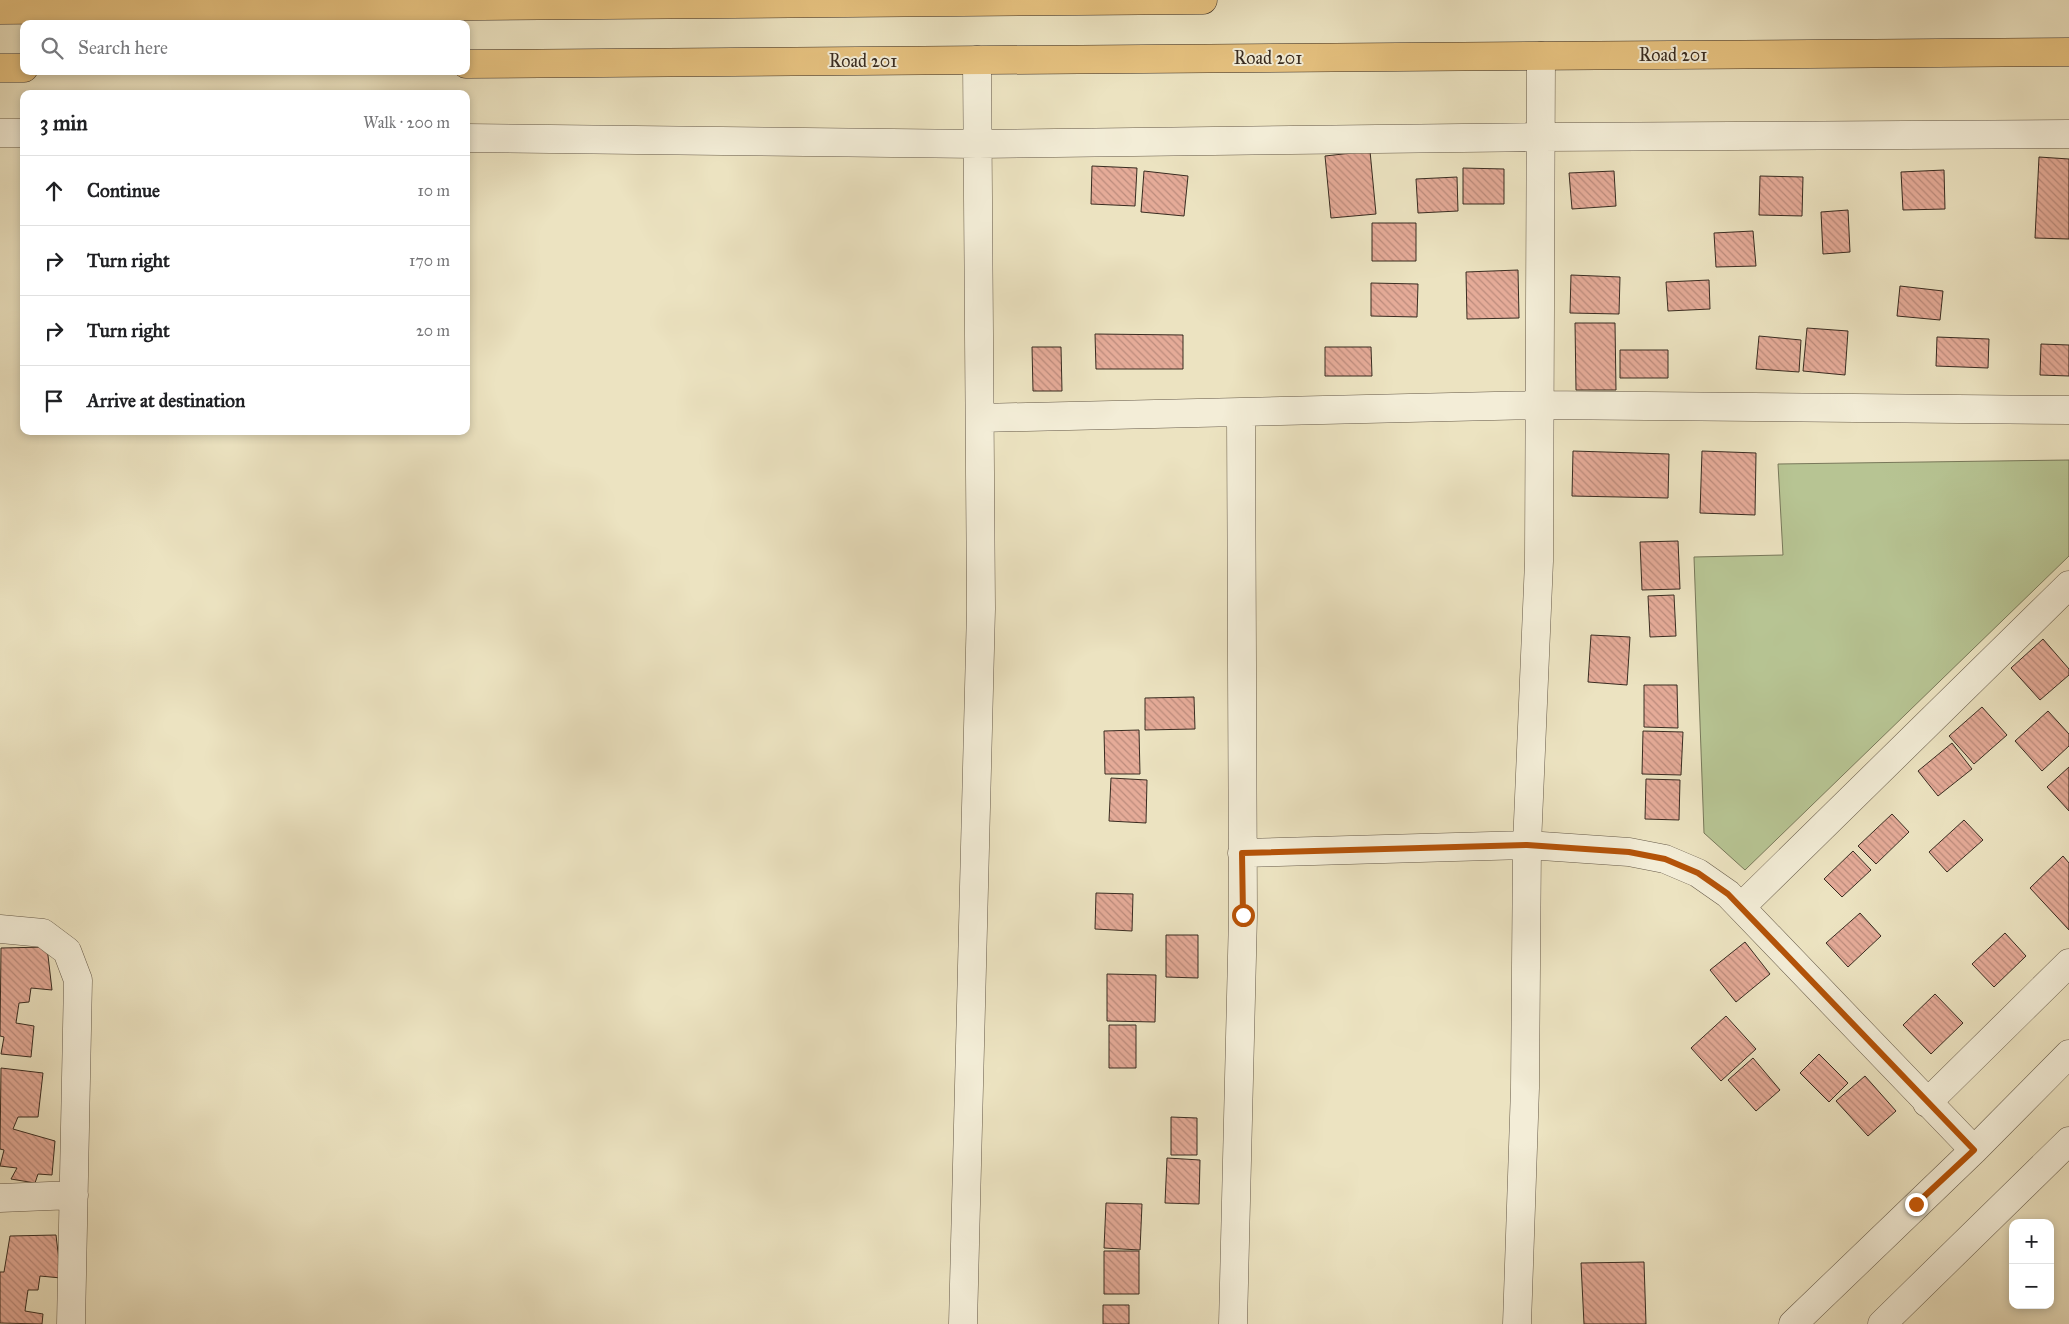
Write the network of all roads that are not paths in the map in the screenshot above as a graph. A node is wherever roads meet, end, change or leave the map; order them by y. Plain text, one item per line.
1 (1203, 0) edge
2 (828, 2) edge
3 (0, 10) edge
4 (2069, 52) edge
5 (1541, 56) junction
6 (977, 60) junction
7 (470, 64) edge
8 (0, 68) edge
9 (20, 68) edge
10 (0, 133) edge
11 (20, 133) edge
12 (2069, 134) edge
13 (1541, 137) junction
14 (470, 138) edge
15 (978, 144) junction
16 (1540, 405) junction
17 (2069, 410) edge
18 (1241, 412) junction
19 (980, 418) junction
20 (2069, 585) edge
21 (1527, 845) junction
22 (1242, 853) junction
23 (1741, 907) junction
24 (0, 929) edge
25 (2069, 963) edge
26 (2069, 1054) edge
27 (1927, 1103) junction
28 (2069, 1141) edge
29 (1974, 1150) junction
30 (74, 1196) junction
31 (0, 1198) edge
32 (71, 1324) edge
33 (963, 1324) edge
34 (1232, 1324) edge
35 (1517, 1324) edge
36 (1793, 1324) edge
37 (1882, 1324) edge

1 - 2 main road
2 - 3 main road
4 - 5 main road, Road 201
5 - 6 main road, Road 201
5 - 13 street
6 - 7 main road, Road 201
6 - 15 street
8 - 9 main road
10 - 11 street
12 - 13 street
13 - 15 street
13 - 16 street
14 - 15 street
15 - 19 street
16 - 17 street
16 - 18 street
16 - 21 street
18 - 19 street
18 - 22 street
19 - 33 street
20 - 23 street
21 - 22 street
21 - 23 street
21 - 35 street
22 - 34 street
23 - 27 street
24 - 30 street
25 - 27 street
26 - 29 street
27 - 29 street
28 - 37 street
29 - 36 street
30 - 31 street
30 - 32 street

